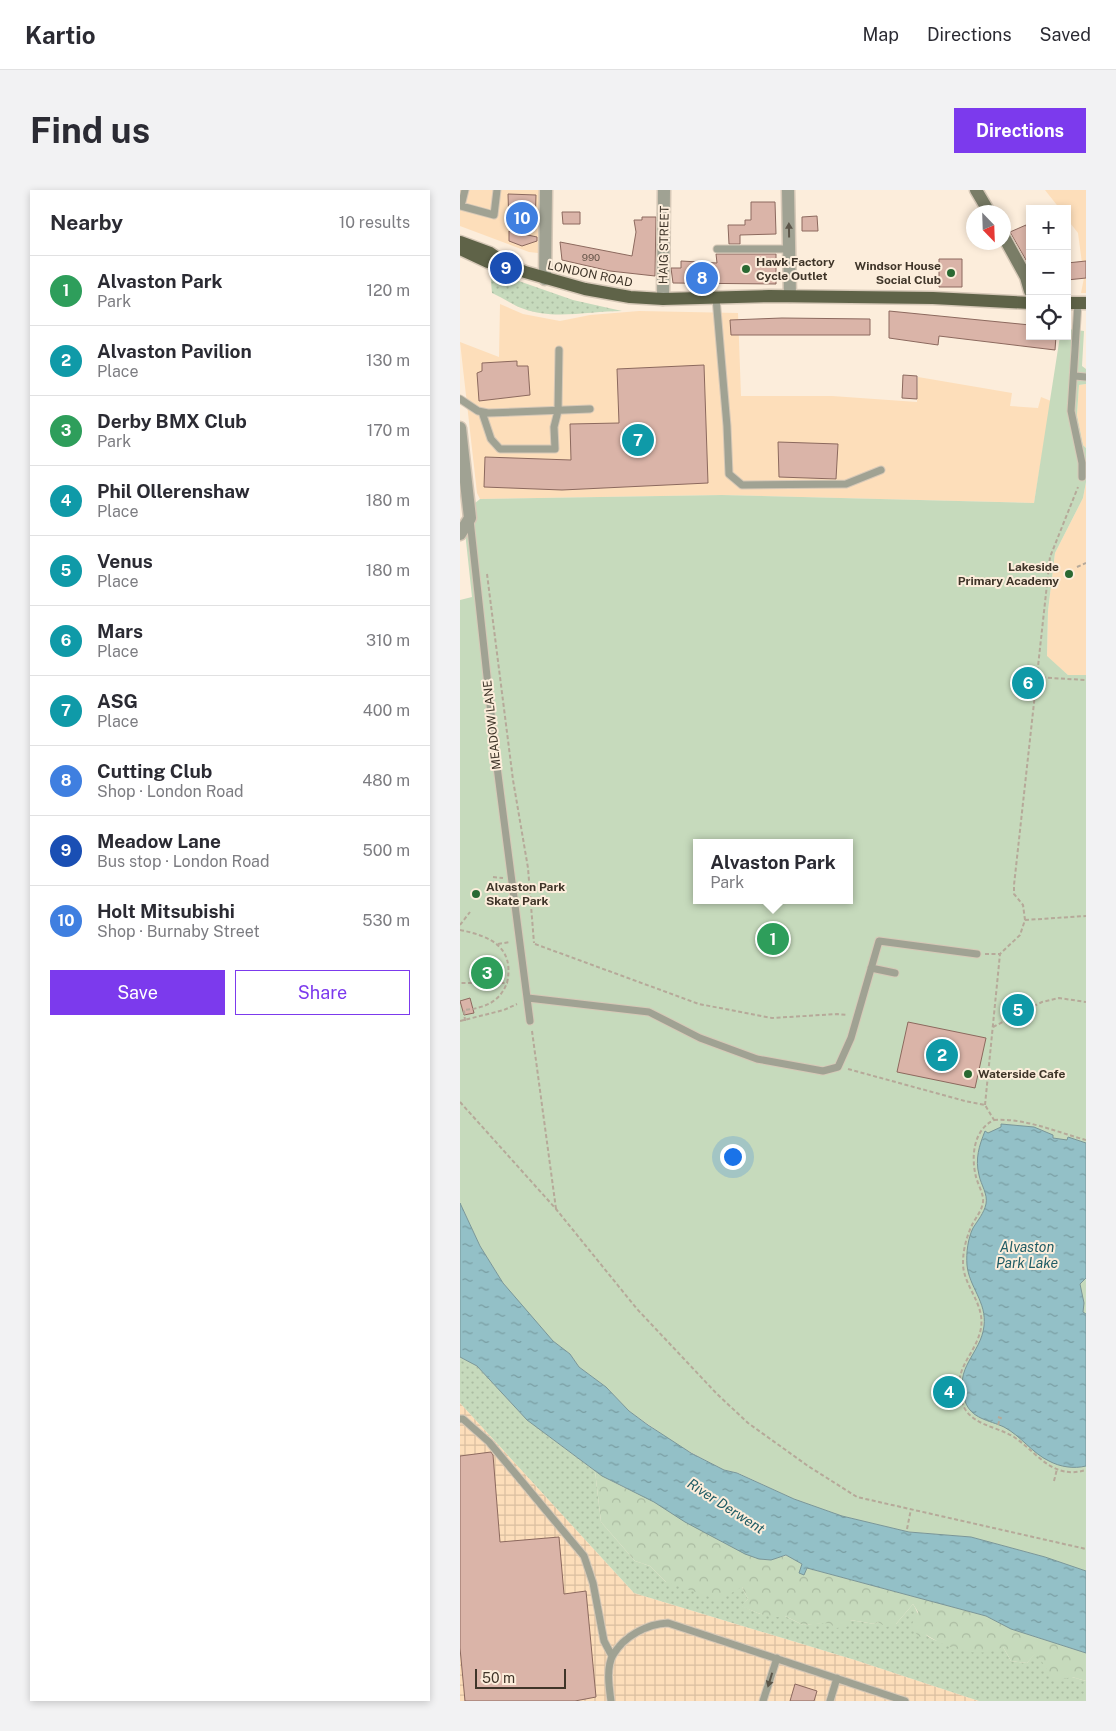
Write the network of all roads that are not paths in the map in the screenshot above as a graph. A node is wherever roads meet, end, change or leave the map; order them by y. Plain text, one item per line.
1 (465, 190) edge
2 (497, 190) edge
3 (546, 190) edge
4 (664, 190) edge
5 (788, 190) edge
6 (976, 190) edge
7 (985, 205) edge
8 (460, 242) edge
9 (460, 249) edge
10 (717, 249) dead end
11 (789, 249) junction
12 (1011, 250) edge
13 (506, 264) junction
14 (1026, 277) edge
15 (545, 279) junction
16 (790, 296) junction
17 (716, 298) junction
18 (663, 299) junction
19 (1026, 303) edge
20 (1077, 303) edge
21 (558, 350) dead end
22 (1075, 376) junction
23 (1086, 377) edge
24 (460, 399) edge
25 (590, 409) dead end
26 (558, 411) junction
27 (482, 412) junction
28 (460, 428) edge
29 (881, 470) dead end
30 (1082, 477) road end
31 (470, 518) junction
32 (460, 534) edge
33 (977, 954) road end
34 (871, 968) junction
35 (896, 973) dead end
36 (528, 998) junction
37 (530, 1021) road end
38 (460, 1419) edge
39 (612, 1656) junction
40 (777, 1658) junction
41 (837, 1678) junction
42 (611, 1701) edge
43 (763, 1701) edge
44 (830, 1701) edge
45 (905, 1701) edge

1 - 2 lane
3 - 15 street
4 - 18 street, HAIG STREET
11 -> 5 street
6 - 7 street
8 - 13 main road, LONDON ROAD
9 - 13 main road, LONDON ROAD
10 - 11 lane
11 - 16 street
12 - 14 street
13 - 15 main road, LONDON ROAD
15 - 18 main road, LONDON ROAD
16 - 17 main road, LONDON ROAD
16 - 19 main road, LONDON ROAD
17 - 18 main road, LONDON ROAD
17 - 29 lane
20 - 22 lane
21 - 26 lane
22 - 23 lane
22 - 30 lane
24 - 27 lane
25 - 26 lane
26 - 27 lane
26 - 27 lane
28 - 31 street, MEADOW LANE
31 - 32 street
31 - 36 lane, MEADOW LANE
33 - 34 lane
34 - 35 lane
34 - 36 lane
36 - 37 lane, MEADOW LANE
38 - 39 lane
39 - 40 lane
39 - 42 lane
40 - 41 lane
40 -> 43 lane
41 - 44 lane
41 - 45 lane

